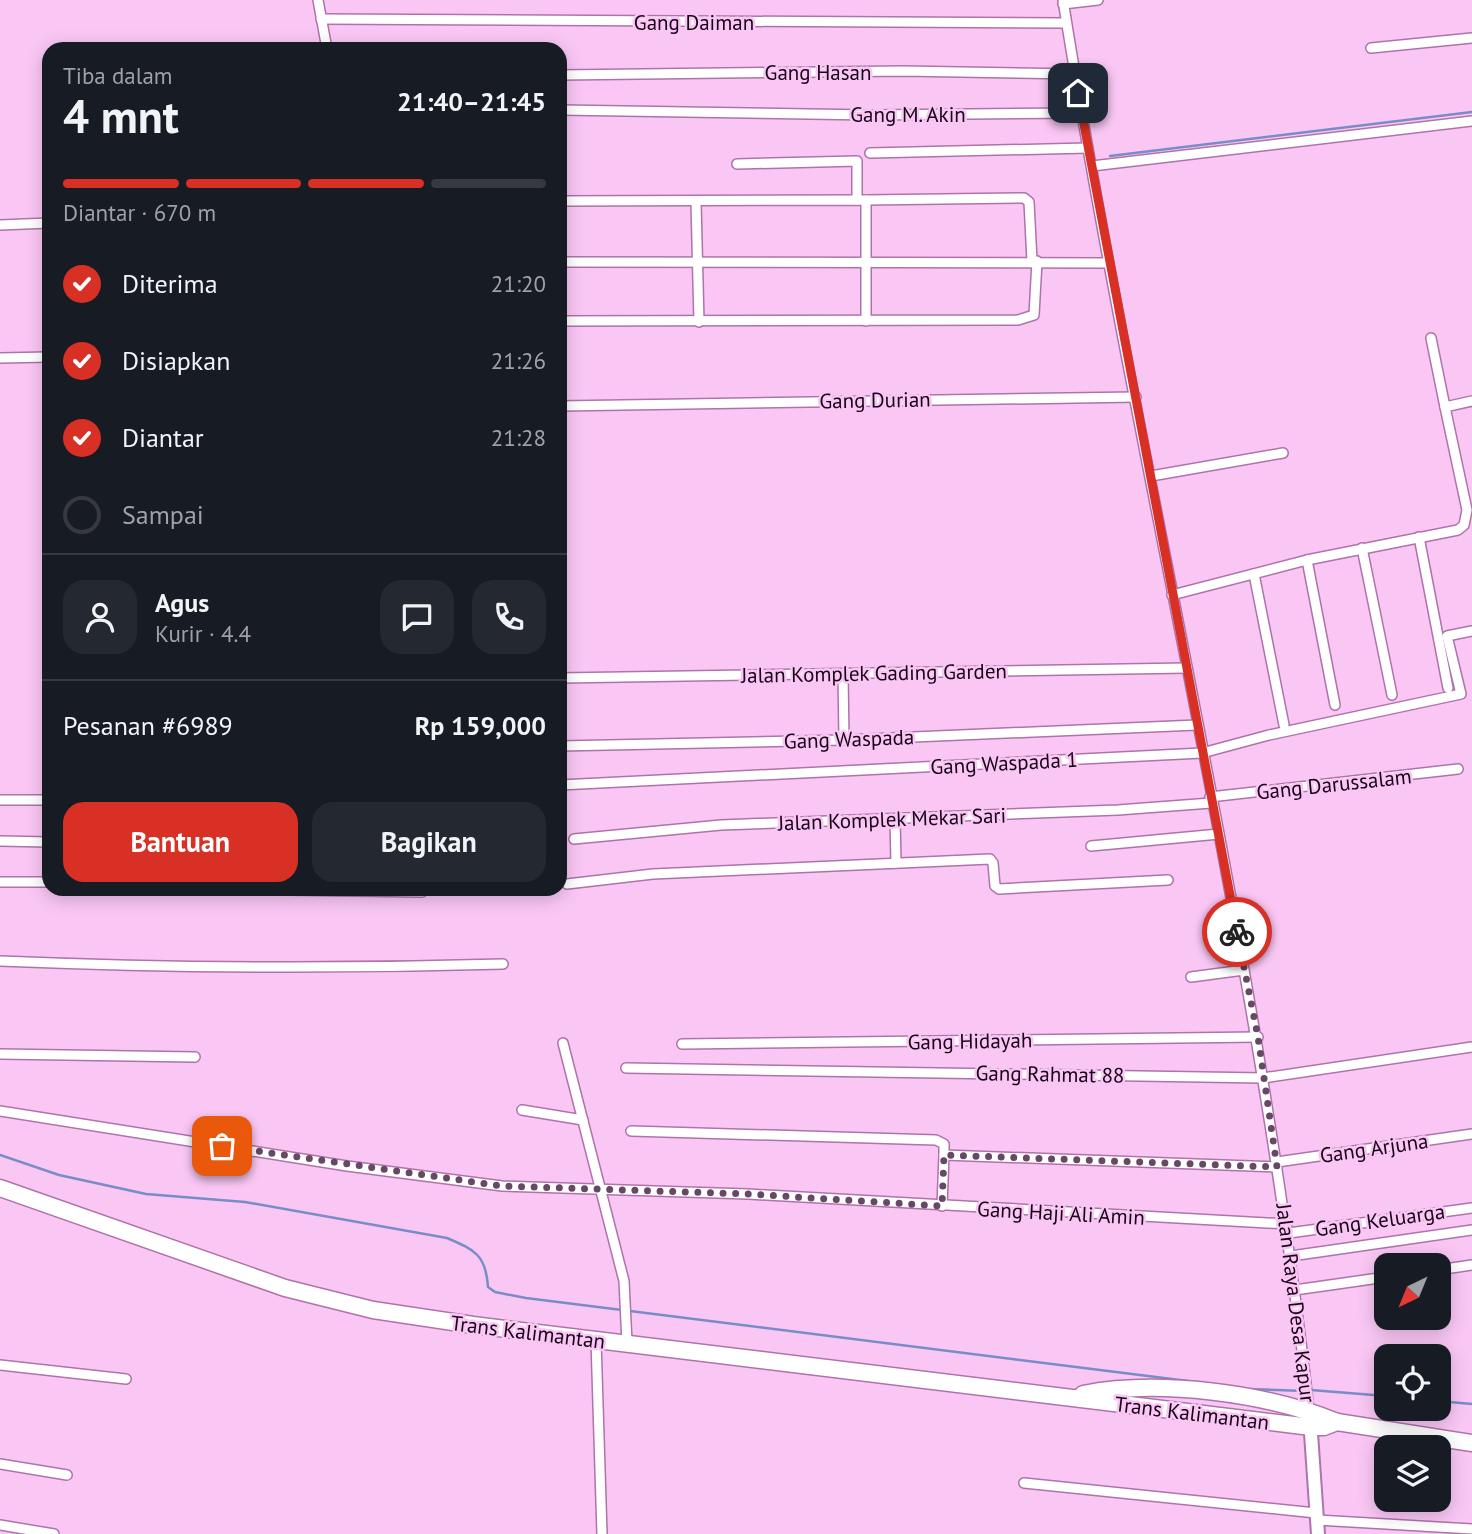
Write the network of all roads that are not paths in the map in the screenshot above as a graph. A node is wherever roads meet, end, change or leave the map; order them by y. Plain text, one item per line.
1 (318, 0) edge
2 (1098, 0) edge
3 (1063, 2) edge
4 (321, 19) junction
5 (1066, 23) junction
6 (1472, 38) edge
7 (326, 42) edge
8 (1371, 48) dead end
9 (1075, 74) junction
10 (567, 75) edge
11 (567, 110) edge
12 (1080, 113) junction
13 (1472, 121) edge
14 (1088, 148) junction
15 (870, 153) dead end
16 (737, 164) dead end
17 (1092, 166) junction
18 (861, 200) junction
19 (567, 201) edge
20 (696, 202) junction
21 (42, 223) edge
22 (0, 225) edge
23 (567, 261) edge
24 (697, 261) junction
25 (1034, 261) junction
26 (867, 262) junction
27 (1108, 263) junction
28 (567, 321) edge
29 (866, 321) junction
30 (699, 322) junction
31 (1431, 338) dead end
32 (42, 357) edge
33 (0, 358) edge
34 (1136, 397) junction
35 (1472, 401) edge
36 (567, 406) edge
37 (1445, 407) junction
38 (1283, 453) dead end
39 (1151, 476) junction
40 (1419, 537) junction
41 (1362, 548) junction
42 (1307, 561) junction
43 (1254, 574) junction
44 (1172, 595) junction
45 (1472, 631) edge
46 (1188, 668) junction
47 (844, 674) junction
48 (567, 678) edge
49 (1448, 688) dead end
50 (1392, 695) dead end
51 (1335, 705) dead end
52 (1197, 724) junction
53 (1284, 725) dead end
54 (844, 740) junction
55 (567, 746) edge
56 (1202, 752) junction
57 (1458, 769) dead end
58 (567, 785) edge
59 (0, 800) edge
60 (42, 800) edge
61 (1211, 800) junction
62 (895, 819) junction
63 (1219, 834) junction
64 (574, 839) dead end
65 (0, 841) edge
66 (42, 842) edge
67 (1091, 846) dead end
68 (896, 863) junction
69 (1168, 880) dead end
70 (0, 882) edge
71 (42, 882) edge
72 (567, 884) dead end
73 (0, 961) edge
74 (503, 964) dead end
75 (1244, 970) junction
76 (1191, 977) dead end
77 (1258, 1037) junction
78 (563, 1043) dead end
79 (682, 1044) dead end
80 (1472, 1047) edge
81 (0, 1054) edge
82 (195, 1057) dead end
83 (626, 1068) dead end
84 (1263, 1078) junction
85 (522, 1110) dead end
86 (0, 1111) edge
87 (583, 1120) junction
88 (631, 1131) dead end
89 (1472, 1134) edge
90 (944, 1155) junction
91 (1277, 1165) junction
92 (0, 1188) edge
93 (601, 1191) junction
94 (942, 1206) junction
95 (1472, 1208) edge
96 (1288, 1228) junction
97 (1472, 1230) edge
98 (1292, 1256) junction
99 (1472, 1265) edge
100 (1451, 1268) edge
101 (1374, 1279) edge
102 (1295, 1290) junction
103 (596, 1340) junction
104 (627, 1343) junction
105 (0, 1364) edge
106 (126, 1379) dead end
107 (1074, 1396) junction
108 (1310, 1426) junction
109 (1472, 1443) edge
110 (0, 1464) edge
111 (67, 1475) dead end
112 (1024, 1483) dead end
113 (1316, 1517) junction
114 (0, 1525) edge
115 (1472, 1529) edge
116 (54, 1534) edge
117 (602, 1534) edge
118 (1318, 1534) edge

1 - 4 street
2 - 3 street
3 - 5 street, Jalan Raya Desa Kapur
4 - 5 street, Gang Daiman
4 - 7 street
5 - 9 street, Jalan Raya Desa Kapur
6 - 8 street
9 - 10 street, Gang Hasan
9 - 12 street, Jalan Raya Desa Kapur
11 - 12 street, Gang M. Akin
12 - 14 street, Jalan Raya Desa Kapur
13 - 17 street
14 - 15 street
14 - 17 street, Jalan Raya Desa Kapur
16 - 18 street
17 - 27 street, Jalan Raya Desa Kapur
18 - 20 street
18 - 25 street
18 - 26 street
19 - 20 street
20 - 24 street
21 - 22 street
23 - 24 street
24 - 26 street
24 - 30 street
25 - 26 street
25 - 27 street
25 - 29 street
26 - 29 street
27 - 34 street, Jalan Raya Desa Kapur
28 - 30 street
29 - 30 street
31 - 37 street
32 - 33 street
34 - 36 street, Gang Durian
34 - 39 street, Jalan Raya Desa Kapur
35 - 37 street
37 - 40 street
38 - 39 street
39 - 44 street, Jalan Raya Desa Kapur
40 - 41 street
40 - 49 street
41 - 42 street
41 - 50 street
42 - 43 street
42 - 51 street
43 - 44 street
43 - 53 street
44 - 46 street, Jalan Raya Desa Kapur
45 - 56 street, Gang Waspada 1
46 - 47 street, Jalan Komplek Gading Garden
46 - 52 street, Jalan Raya Desa Kapur
47 - 48 street, Jalan Komplek Gading Garden
47 - 54 street
52 - 54 street, Gang Waspada
52 - 56 street, Jalan Raya Desa Kapur
54 - 55 street, Gang Waspada
56 - 58 street, Gang Waspada 1
56 - 61 street, Jalan Raya Desa Kapur
57 - 61 street, Gang Darussalam
59 - 60 street
61 - 62 street, Jalan Komplek Mekar Sari
61 - 63 street, Jalan Raya Desa Kapur
62 - 64 street, Jalan Komplek Mekar Sari
62 - 68 street
63 - 67 street
63 - 75 street, Jalan Raya Desa Kapur
65 - 66 street
68 - 69 street
68 - 72 street
70 - 71 street
73 - 74 street
75 - 76 street
75 - 77 street, Jalan Raya Desa Kapur
77 - 79 street, Gang Hidayah
77 - 84 street, Jalan Raya Desa Kapur
78 - 87 street
80 - 84 street, Gang Rahmat 88
81 - 82 street
83 - 84 street, Gang Rahmat 88
84 - 91 street, Jalan Raya Desa Kapur
85 - 87 street
86 - 93 street, Gang Haji Ali Amin
87 - 93 street
88 - 90 street
89 - 91 street, Gang Arjuna
90 - 91 street, Gang Arjuna
90 - 94 street
91 - 96 street, Jalan Raya Desa Kapur
92 - 103 highway, Trans Kalimantan
93 - 94 street, Gang Haji Ali Amin
93 - 104 street
94 - 96 street, Gang Haji Ali Amin
95 - 96 street, Gang Keluarga
96 - 98 street, Jalan Raya Desa Kapur
97 - 98 street
98 - 102 street, Jalan Raya Desa Kapur
99 - 100 street
101 - 102 street
102 - 108 street, Jalan Raya Desa Kapur
103 - 104 highway, Trans Kalimantan
103 - 117 street
104 - 107 highway, Trans Kalimantan
105 - 106 street
107 - 108 highway, Trans Kalimantan
107 - 108 highway, Trans Kalimantan
108 - 109 highway, Trans Kalimantan
108 - 113 street, Jalan Raya Desa Kapur
110 - 111 street
112 - 113 street
113 - 115 street
113 - 118 street, Jalan Raya Desa Kapur
114 - 116 street

